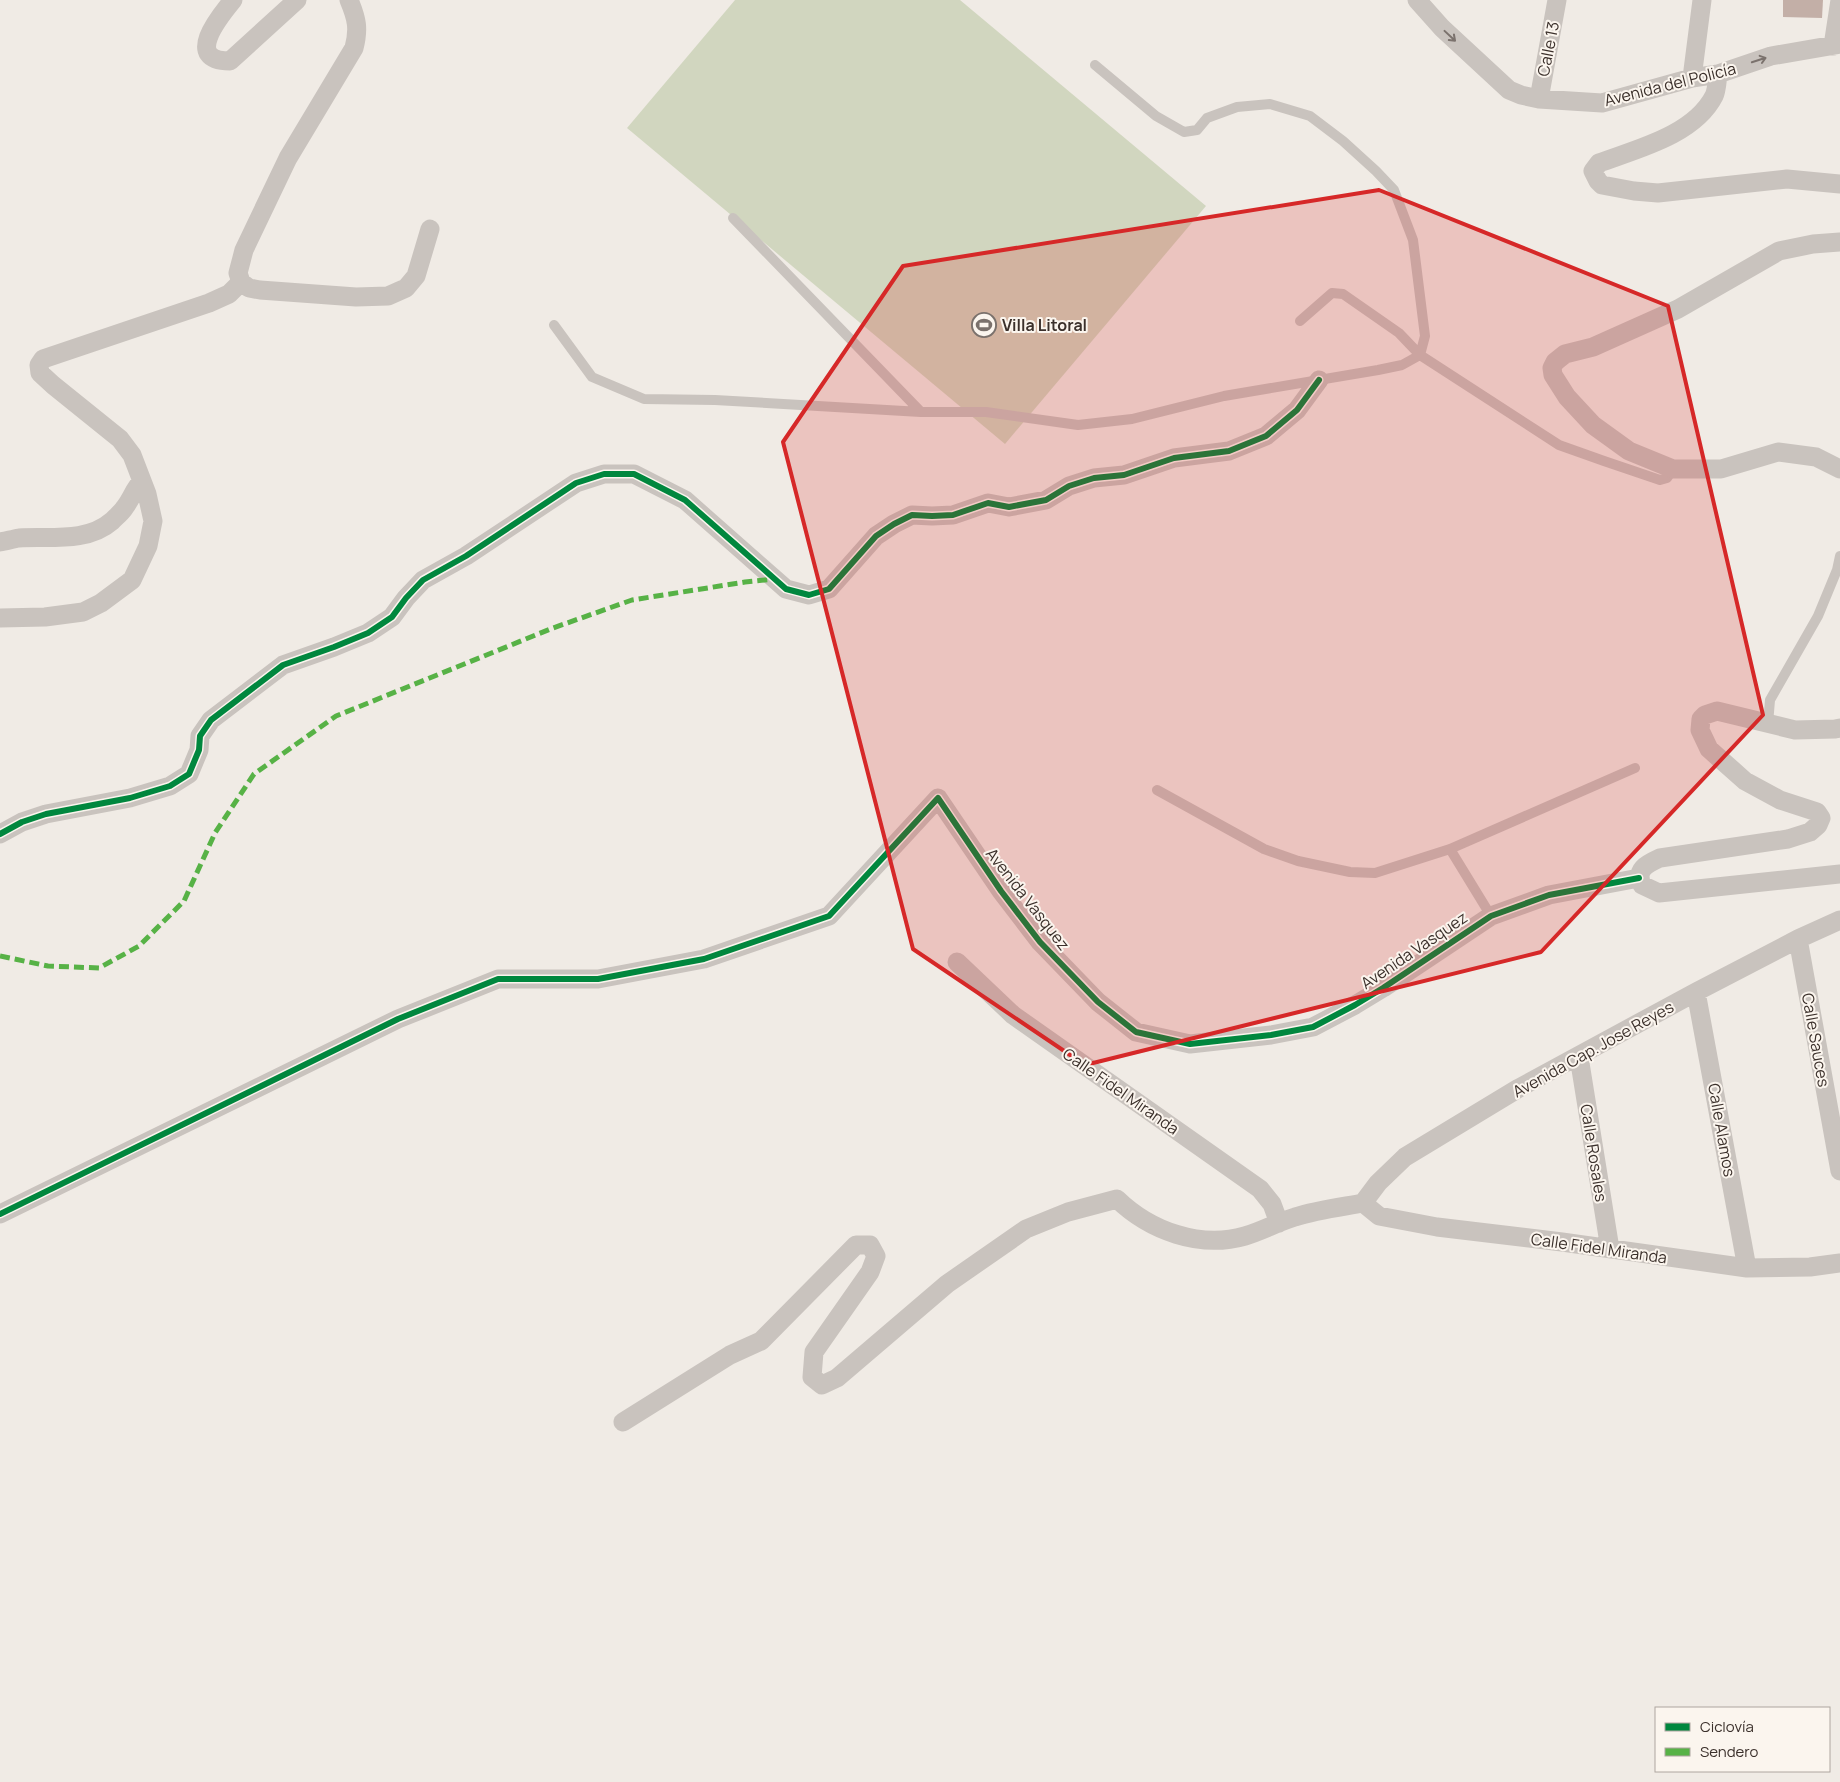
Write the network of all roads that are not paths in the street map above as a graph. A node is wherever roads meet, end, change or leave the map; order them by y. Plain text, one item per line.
1 (233, 0) edge
2 (297, 0) edge
3 (349, 0) edge
4 (1417, 0) edge
5 (1557, 0) edge
6 (1702, 0) edge
7 (1840, 0) edge
8 (1837, 45) edge
9 (1095, 64) dead end
10 (1718, 74) junction
11 (1692, 78) junction
12 (1539, 99) junction
13 (1840, 184) edge
14 (733, 218) dead end
15 (430, 229) dead end
16 (1840, 242) edge
17 (241, 282) junction
18 (1300, 321) dead end
19 (554, 325) dead end
20 (1420, 355) junction
21 (1319, 380) junction
22 (921, 412) junction
23 (1840, 468) edge
24 (1673, 469) junction
25 (142, 482) junction
26 (0, 542) edge
27 (1840, 556) edge
28 (0, 618) edge
29 (1768, 724) junction
30 (1838, 729) edge
31 (1635, 768) dead end
32 (1157, 790) dead end
33 (0, 834) edge
34 (1450, 848) junction
35 (1840, 874) edge
36 (1639, 878) junction
37 (1491, 916) junction
38 (1840, 920) edge
39 (1798, 939) junction
40 (957, 962) dead end
41 (1696, 992) junction
42 (1579, 1057) junction
43 (1840, 1171) edge
44 (1363, 1203) junction
45 (0, 1214) edge
46 (1279, 1224) junction
47 (1610, 1249) junction
48 (1840, 1263) edge
49 (1747, 1268) junction
50 (623, 1422) dead end

1 - 2 street
3 - 17 street
4 -> 12 street, Avenida del Policía
5 - 12 street, Calle 13
6 - 11 street
7 - 8 street
10 -> 8 street, Avenida del Policía
9 - 20 lane
10 - 11 street, Avenida del Policía
10 - 13 street
11 - 12 street, Avenida del Policía
14 - 22 lane
15 - 17 street
16 - 24 street
17 - 25 street
18 - 20 lane
19 - 22 lane
20 - 21 lane
20 - 24 lane
21 - 22 lane
21 - 33 street
23 - 24 street
25 - 26 street
25 - 28 street
27 - 29 lane
29 - 30 street
29 - 36 street
31 - 34 lane
32 - 34 lane
34 - 37 lane
35 - 36 street
36 - 37 street, Avenida Vasquez
37 - 45 street, Avenida Vasquez
38 - 39 street, Avenida Cap. Jose Reyes
39 - 41 street, Avenida Cap. Jose Reyes
39 - 43 street, Calle Sauces
40 - 46 street, Calle Fidel Miranda
41 - 42 street, Avenida Cap. Jose Reyes
41 - 49 street, Calle Alamos
42 - 44 street, Avenida Cap. Jose Reyes
42 - 47 street, Calle Rosales
44 - 46 street
44 - 47 street, Calle Fidel Miranda
46 - 50 street
47 - 49 street, Calle Fidel Miranda
48 - 49 street, Calle Fidel Miranda

